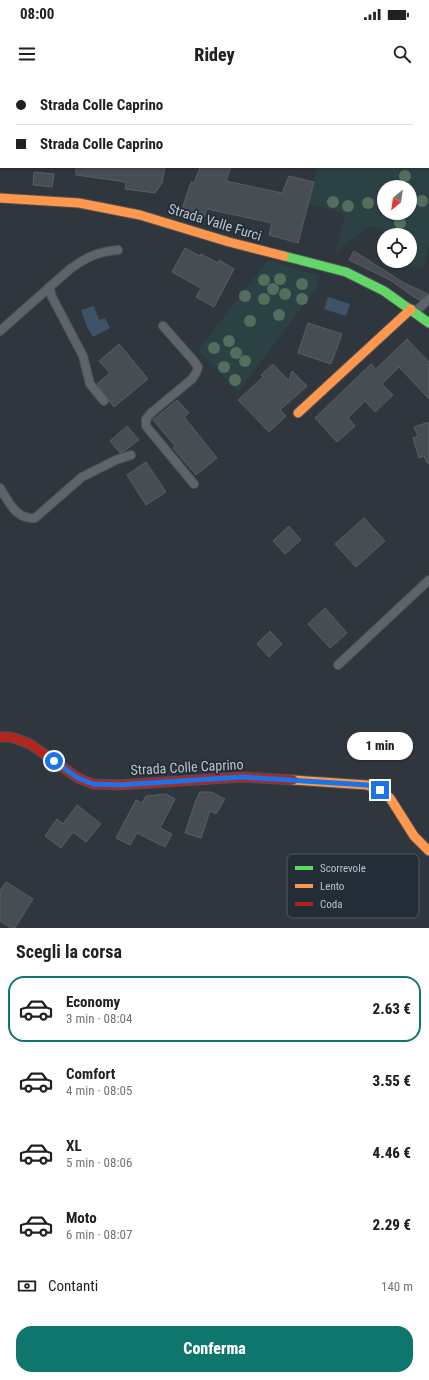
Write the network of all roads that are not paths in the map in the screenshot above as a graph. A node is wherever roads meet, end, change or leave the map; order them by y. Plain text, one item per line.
1 (0, 198) edge
2 (118, 250) dead end
3 (49, 287) junction
4 (429, 299) edge
5 (413, 311) junction
6 (429, 323) edge
7 (163, 326) dead end
8 (0, 331) edge
9 (104, 401) dead end
10 (298, 413) dead end
11 (131, 456) dead end
12 (194, 484) dead end
13 (0, 488) edge
14 (429, 580) edge
15 (338, 665) dead end
16 (0, 737) edge
17 (429, 851) edge

1 - 5 street, Strada Valle Furci
2 - 3 lane
3 - 8 lane
3 - 9 lane
4 - 5 lane
5 - 6 street, Strada Valle Furci
5 - 10 street
7 - 12 lane
11 - 13 lane
14 - 15 lane
16 - 17 street, Strada Colle Caprino

